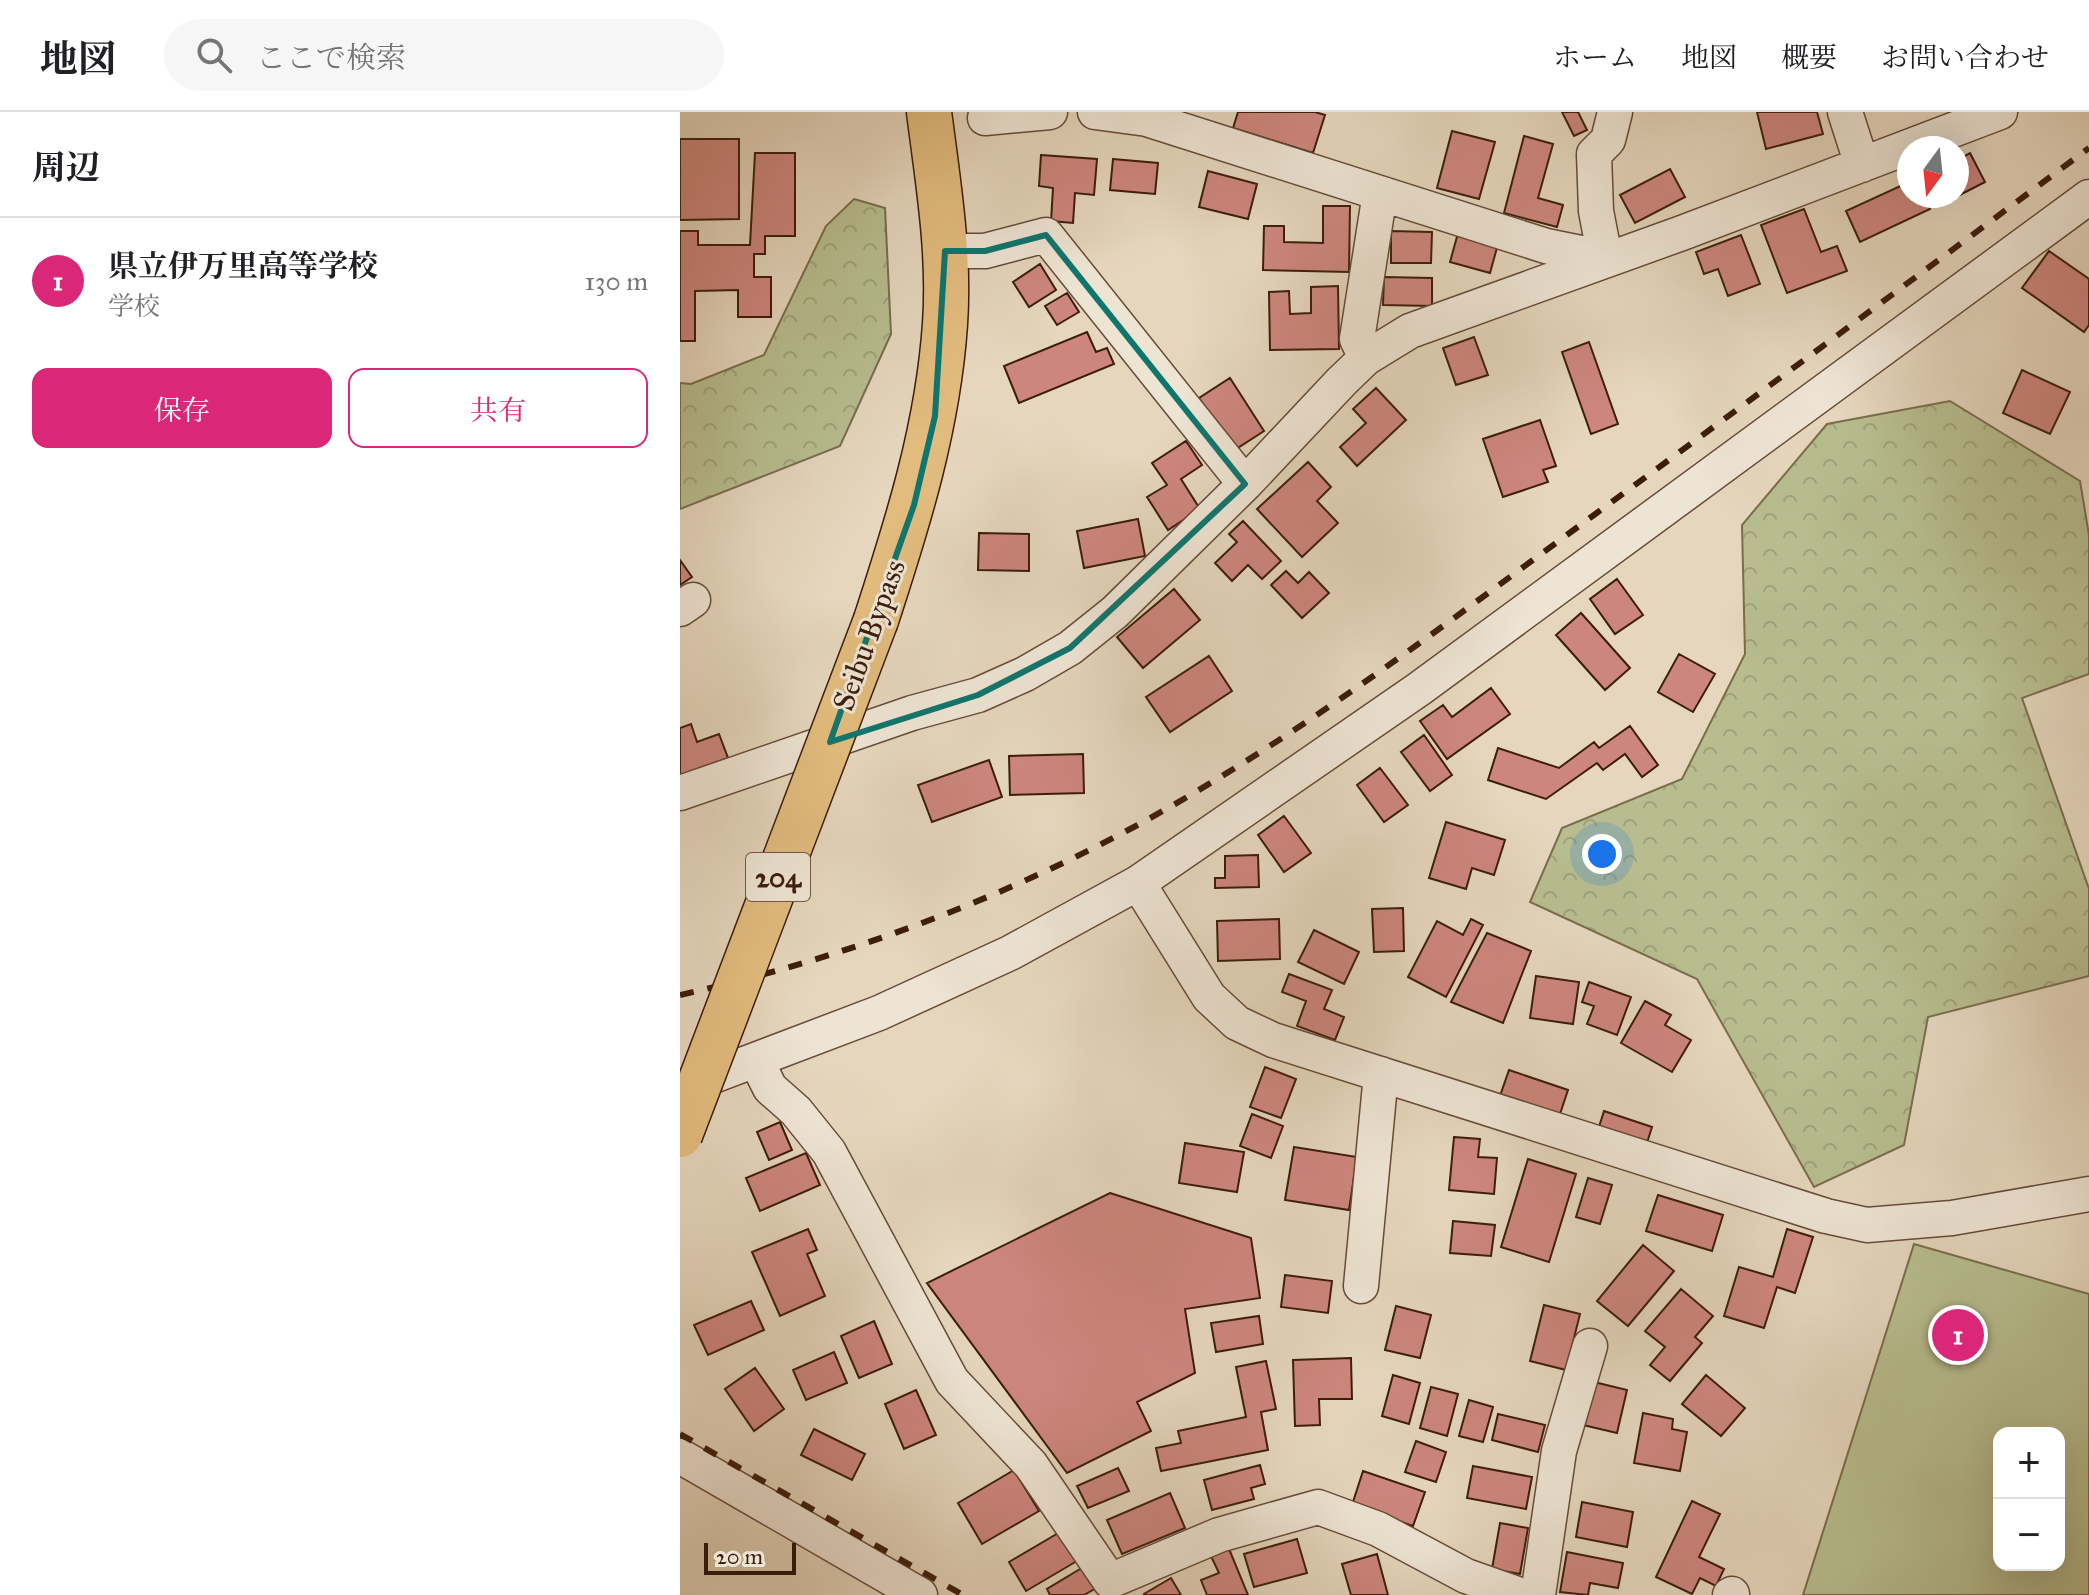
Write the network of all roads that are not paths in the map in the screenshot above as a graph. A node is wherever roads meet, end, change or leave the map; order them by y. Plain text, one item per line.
1 (929, 112) edge
2 (1050, 112) edge
3 (1095, 112) edge
4 (1615, 112) edge
5 (1845, 112) edge
6 (2000, 112) edge
7 (985, 118) dead end
8 (1862, 165) junction
9 (1380, 193) junction
10 (2089, 197) edge
11 (945, 251) junction
12 (1605, 258) junction
13 (1366, 358) junction
14 (1245, 484) junction
15 (680, 793) edge
16 (1138, 883) junction
17 (757, 1062) junction
18 (1381, 1074) junction
19 (680, 1089) edge
20 (680, 1135) edge
21 (2089, 1194) edge
22 (1361, 1286) dead end
23 (1590, 1346) dead end
24 (680, 1456) edge
25 (919, 1595) edge
26 (1520, 1595) edge
27 (1538, 1595) edge

1 - 11 highway, Seibu Bypass / 204
2 - 7 street
3 - 9 street
4 - 12 street
5 - 8 street
6 - 8 street
8 - 12 street
9 - 12 street
9 - 13 street
10 - 16 street
11 - 14 street
11 - 20 highway, Seibu Bypass / 204, bridge
12 - 13 street
13 - 14 street
14 - 15 street
16 - 17 street
16 - 18 street
17 - 19 street
17 - 26 street
18 - 21 street
18 - 22 street
23 - 27 street
24 - 25 street

